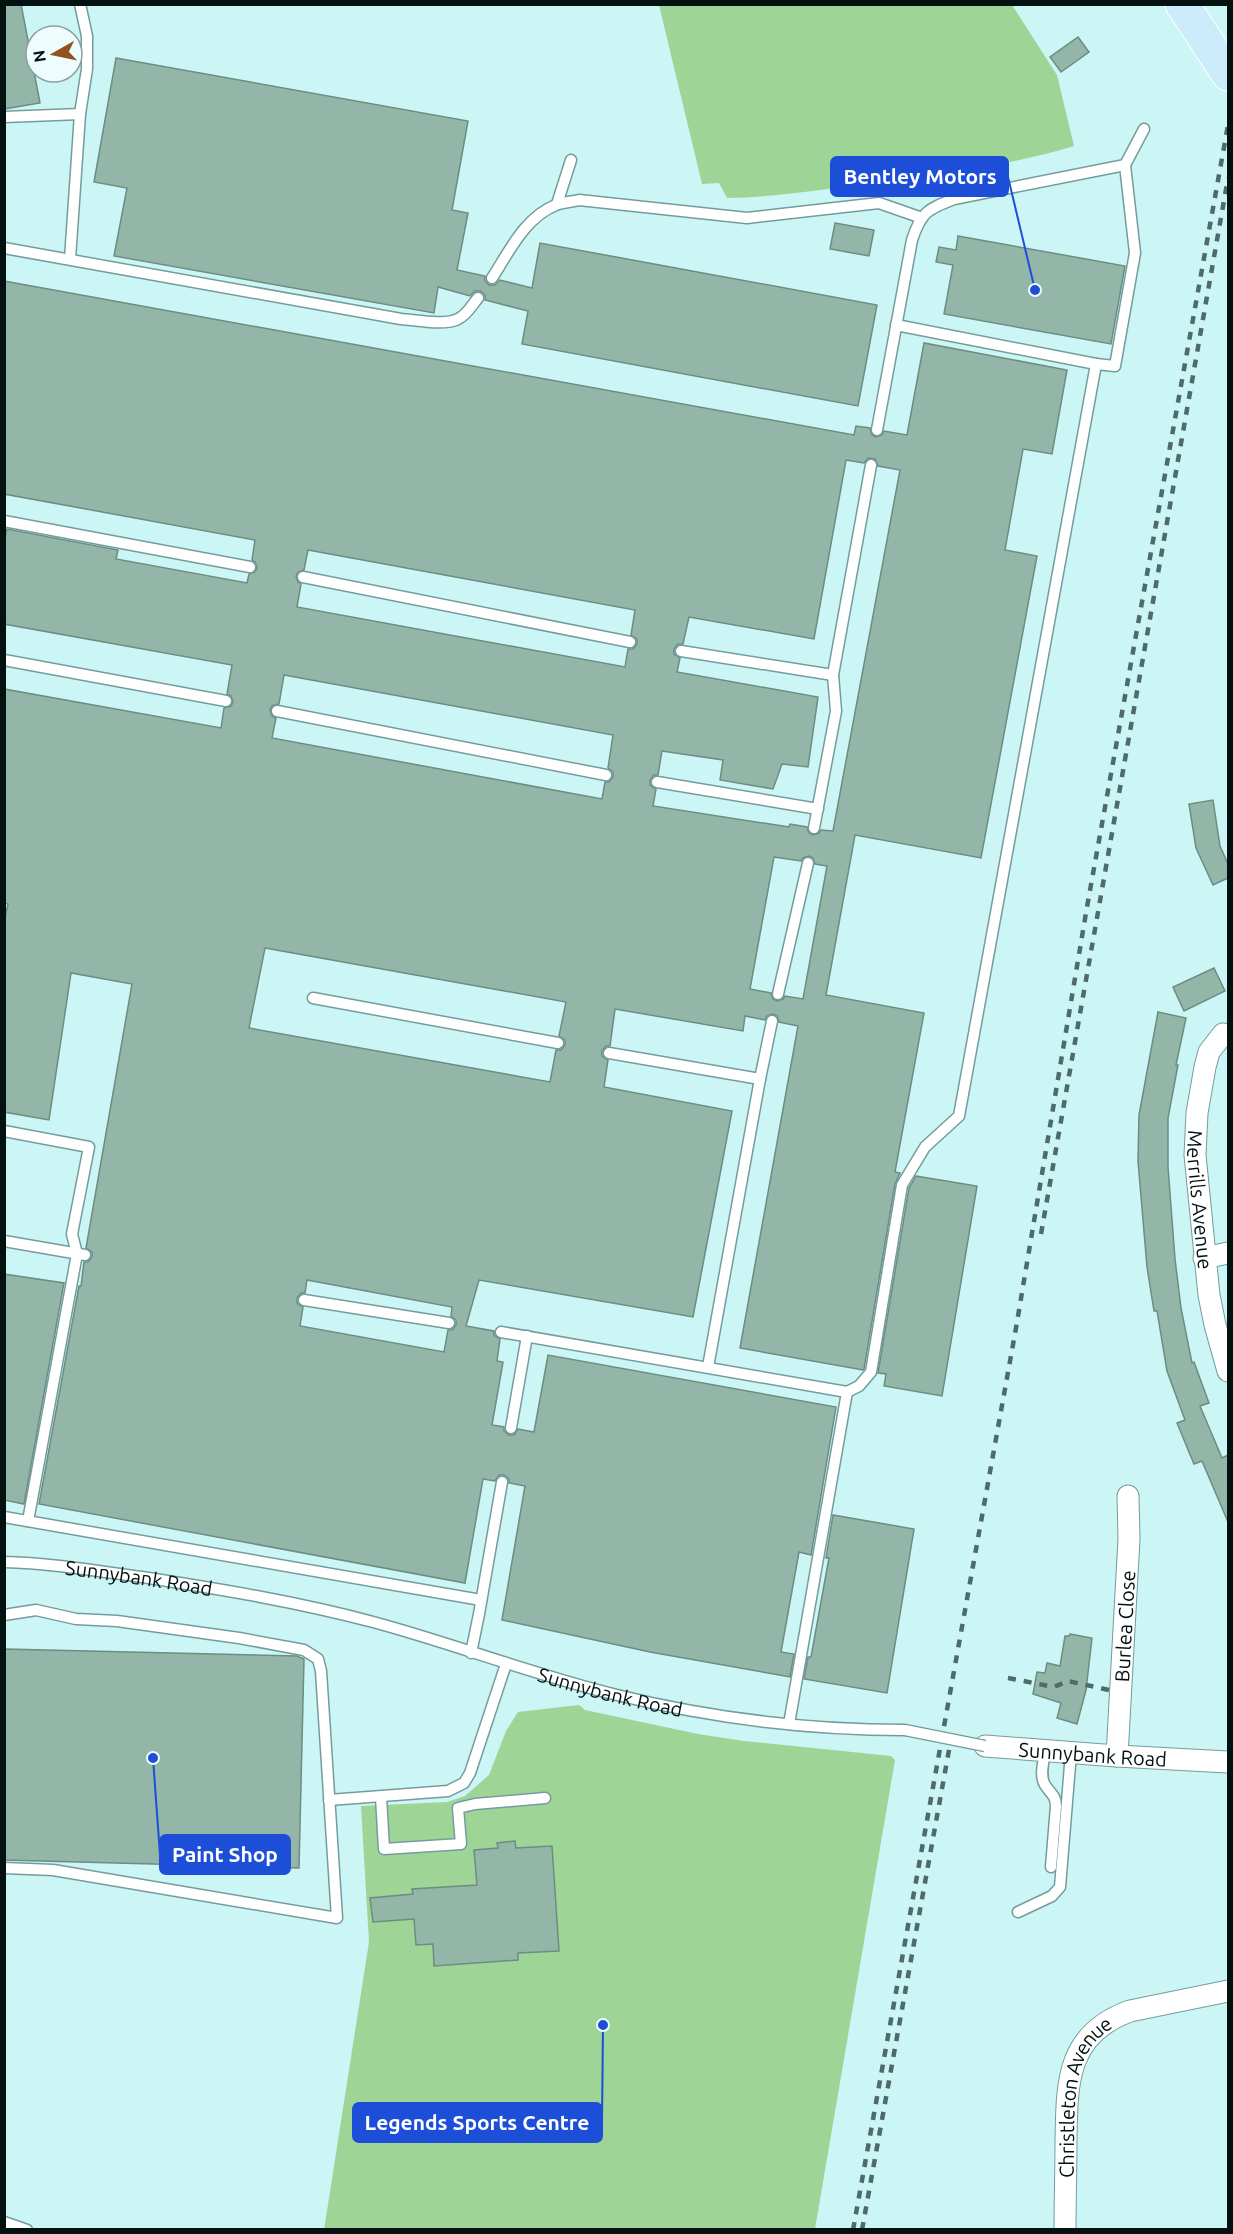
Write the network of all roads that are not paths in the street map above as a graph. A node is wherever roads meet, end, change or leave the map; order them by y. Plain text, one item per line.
1 (80, 4) edge
2 (1182, 4) edge
3 (1228, 74) edge
4 (80, 114) junction
5 (4, 117) edge
6 (1144, 129) dead end
7 (571, 160) dead end
8 (1125, 165) junction
9 (557, 204) junction
10 (922, 218) junction
11 (4, 248) edge
12 (70, 259) junction
13 (492, 278) dead end
14 (478, 298) dead end
15 (896, 325) junction
16 (1096, 364) junction
17 (877, 429) dead end
18 (871, 465) dead end
19 (4, 521) edge
20 (250, 567) dead end
21 (303, 578) dead end
22 (630, 642) dead end
23 (681, 651) dead end
24 (4, 660) edge
25 (833, 675) junction
26 (226, 701) dead end
27 (277, 711) dead end
28 (606, 775) dead end
29 (657, 782) dead end
30 (818, 809) junction
31 (814, 828) dead end
32 (808, 862) dead end
33 (778, 994) dead end
34 (313, 998) dead end
35 (772, 1021) dead end
36 (1223, 1034) dead end
37 (558, 1043) dead end
38 (609, 1053) dead end
39 (760, 1079) junction
40 (4, 1131) edge
41 (4, 1241) edge
42 (1228, 1253) edge
43 (81, 1254) junction
44 (1204, 1258) junction
45 (304, 1300) dead end
46 (449, 1323) dead end
47 (501, 1332) dead end
48 (527, 1336) junction
49 (708, 1367) junction
50 (1228, 1371) edge
51 (847, 1392) junction
52 (511, 1428) dead end
53 (502, 1482) dead end
54 (1128, 1496) dead end
55 (4, 1517) edge
56 (28, 1521) junction
57 (4, 1563) edge
58 (481, 1600) junction
59 (4, 1615) edge
60 (471, 1653) junction
61 (506, 1664) junction
62 (789, 1724) junction
63 (985, 1746) joint
64 (1045, 1751) junction
65 (1071, 1753) junction
66 (1117, 1756) junction
67 (1228, 1762) edge
68 (381, 1797) junction
69 (545, 1798) dead end
70 (329, 1800) junction
71 (1051, 1867) dead end
72 (4, 1868) edge
73 (1018, 1912) dead end
74 (1228, 1991) edge
75 (4, 2222) edge
76 (27, 2229) edge
77 (1065, 2229) edge

1 - 4 lane
2 - 3 main road
4 - 5 lane
4 - 12 lane
6 - 8 lane
7 - 9 lane
8 - 10 lane
8 - 16 lane
9 - 10 lane
9 - 13 lane
10 - 15 lane
11 - 12 lane
12 - 14 lane
15 - 16 lane
15 - 17 lane
16 - 51 lane
18 - 25 lane
19 - 20 lane
21 - 22 lane
23 - 25 lane
24 - 26 lane
25 - 30 lane
27 - 28 lane
29 - 30 lane
30 - 31 lane
32 - 33 lane
34 - 37 lane
35 - 39 lane
36 - 44 street, Merrills Avenue
38 - 39 lane
39 - 49 lane
40 - 43 lane
41 - 43 lane
42 - 44 street
43 - 56 lane
44 - 50 street, Merrills Avenue
45 - 46 lane
47 - 48 lane
48 - 49 lane
48 - 52 lane
49 - 51 lane
51 - 62 lane
53 - 58 lane
54 - 66 street, Burlea Close
55 - 56 lane
56 - 58 lane
57 - 60 lane, Sunnybank Road
58 - 60 lane
59 - 70 lane
60 - 61 lane, Sunnybank Road
61 - 62 lane, Sunnybank Road
61 - 68 lane
62 - 63 lane, Sunnybank Road, bridge
63 - 64 street, Sunnybank Road
64 - 65 street, Sunnybank Road
64 - 71 lane
65 - 66 street, Sunnybank Road
65 - 73 lane
66 - 67 street, Sunnybank Road
68 - 69 lane
68 - 70 lane
70 - 72 lane
74 - 77 street, Christleton Avenue
75 - 76 lane

